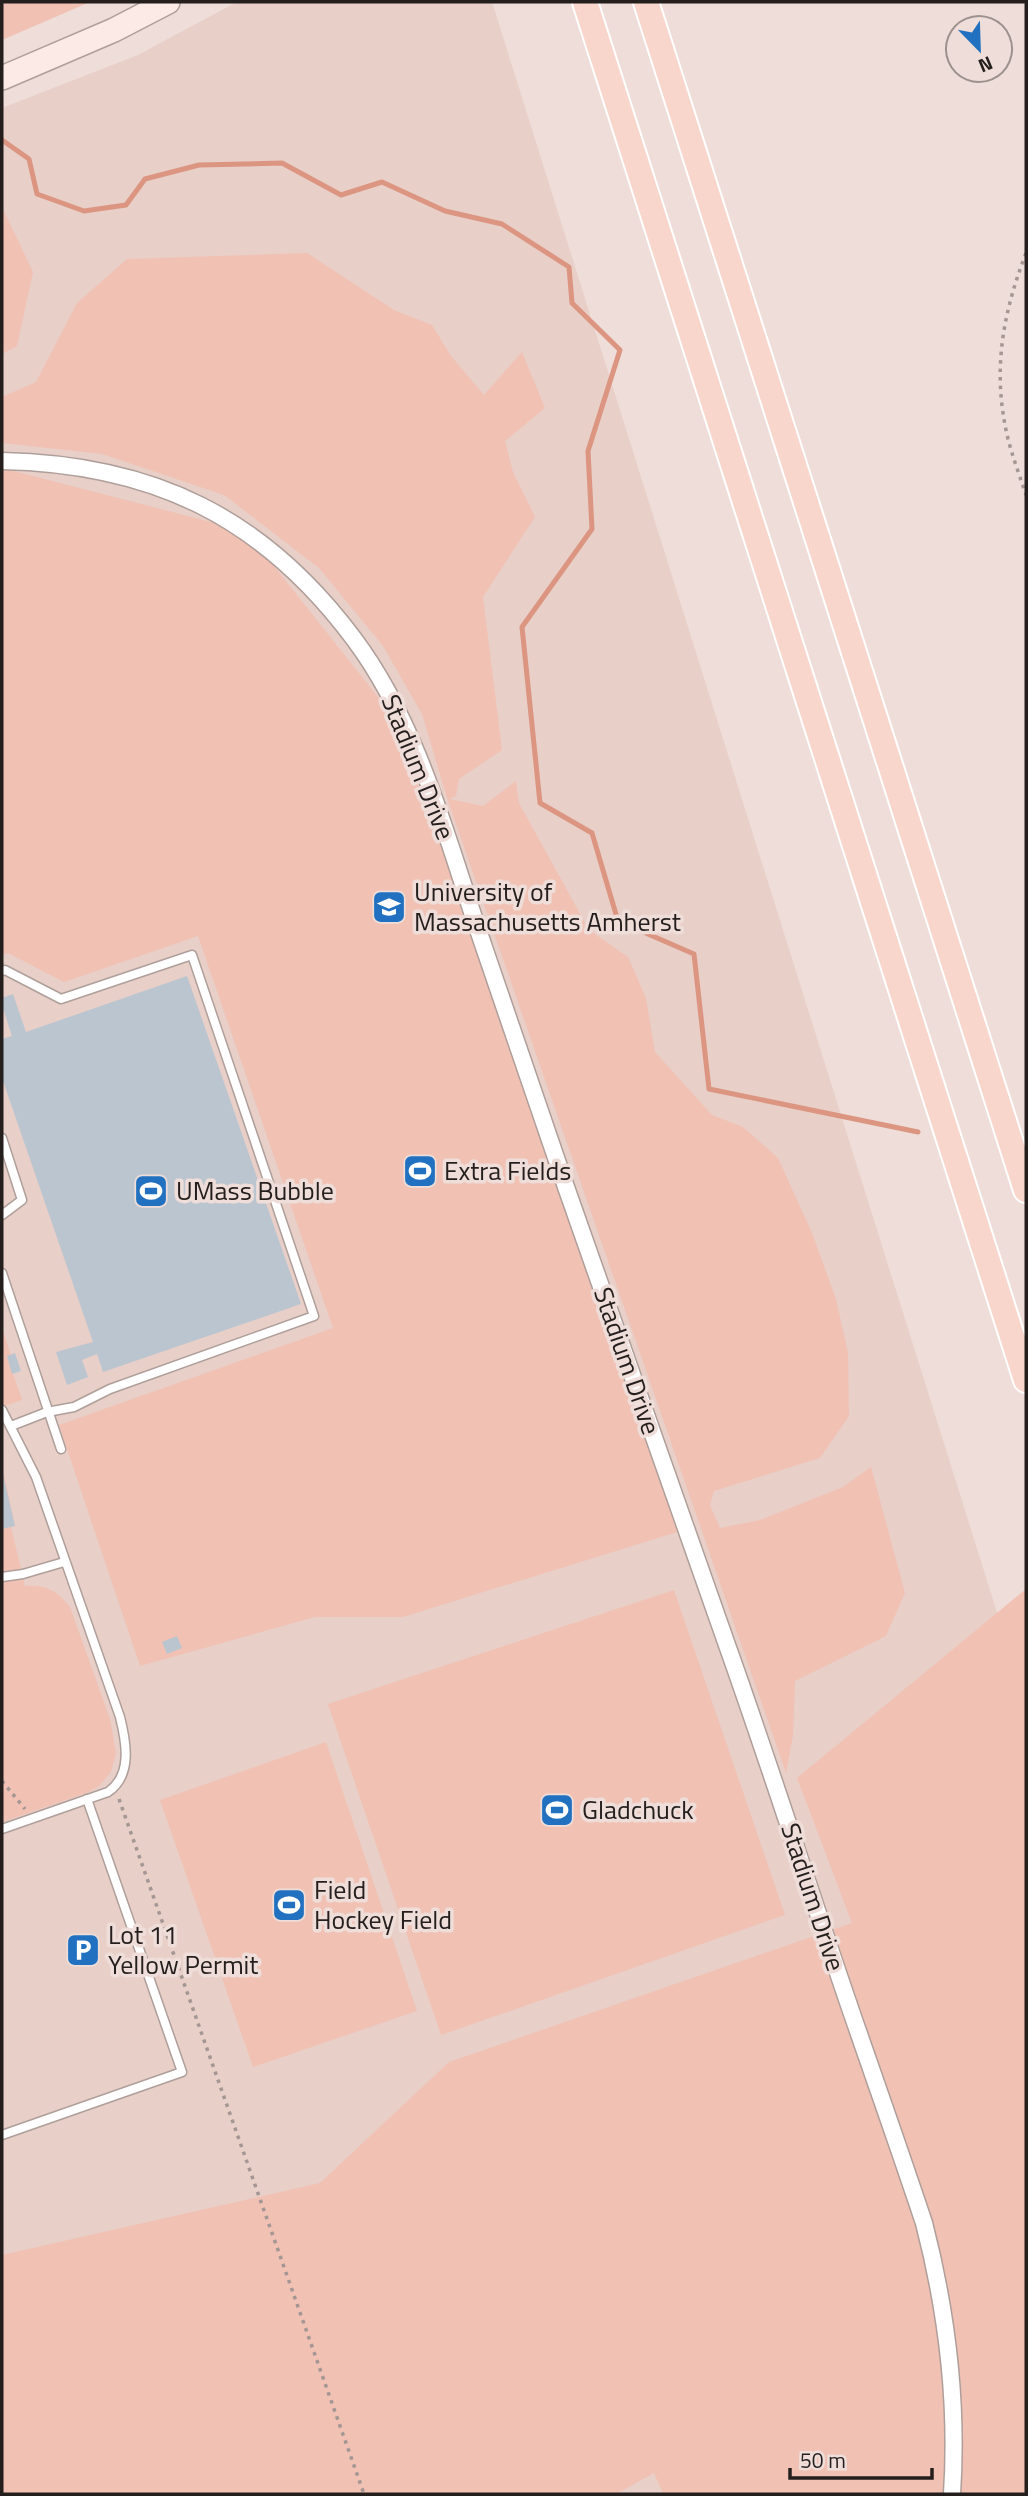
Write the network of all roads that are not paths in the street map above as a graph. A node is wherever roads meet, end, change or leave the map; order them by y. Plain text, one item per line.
1 (168, 2) edge
2 (584, 2) edge
3 (646, 2) edge
4 (2, 78) edge
5 (2, 461) edge
6 (2, 971) edge
7 (2, 1138) edge
8 (1026, 1190) edge
9 (2, 1215) edge
10 (2, 1273) edge
11 (1026, 1380) edge
12 (2, 1410) edge
13 (47, 1412) junction
14 (11, 1426) junction
15 (61, 1449) dead end
16 (64, 1562) junction
17 (2, 1577) edge
18 (87, 1800) junction
19 (2, 1829) edge
20 (2, 2135) edge
21 (953, 2494) edge

1 - 4 main road
2 - 11 main road
3 - 8 main road
5 - 21 street, Stadium Drive
6 - 13 lane
7 - 9 lane
10 - 13 lane
12 - 14 lane
13 - 14 lane
13 - 15 lane
14 - 16 lane
16 - 17 lane
16 - 18 lane
18 - 19 lane
18 - 20 lane

